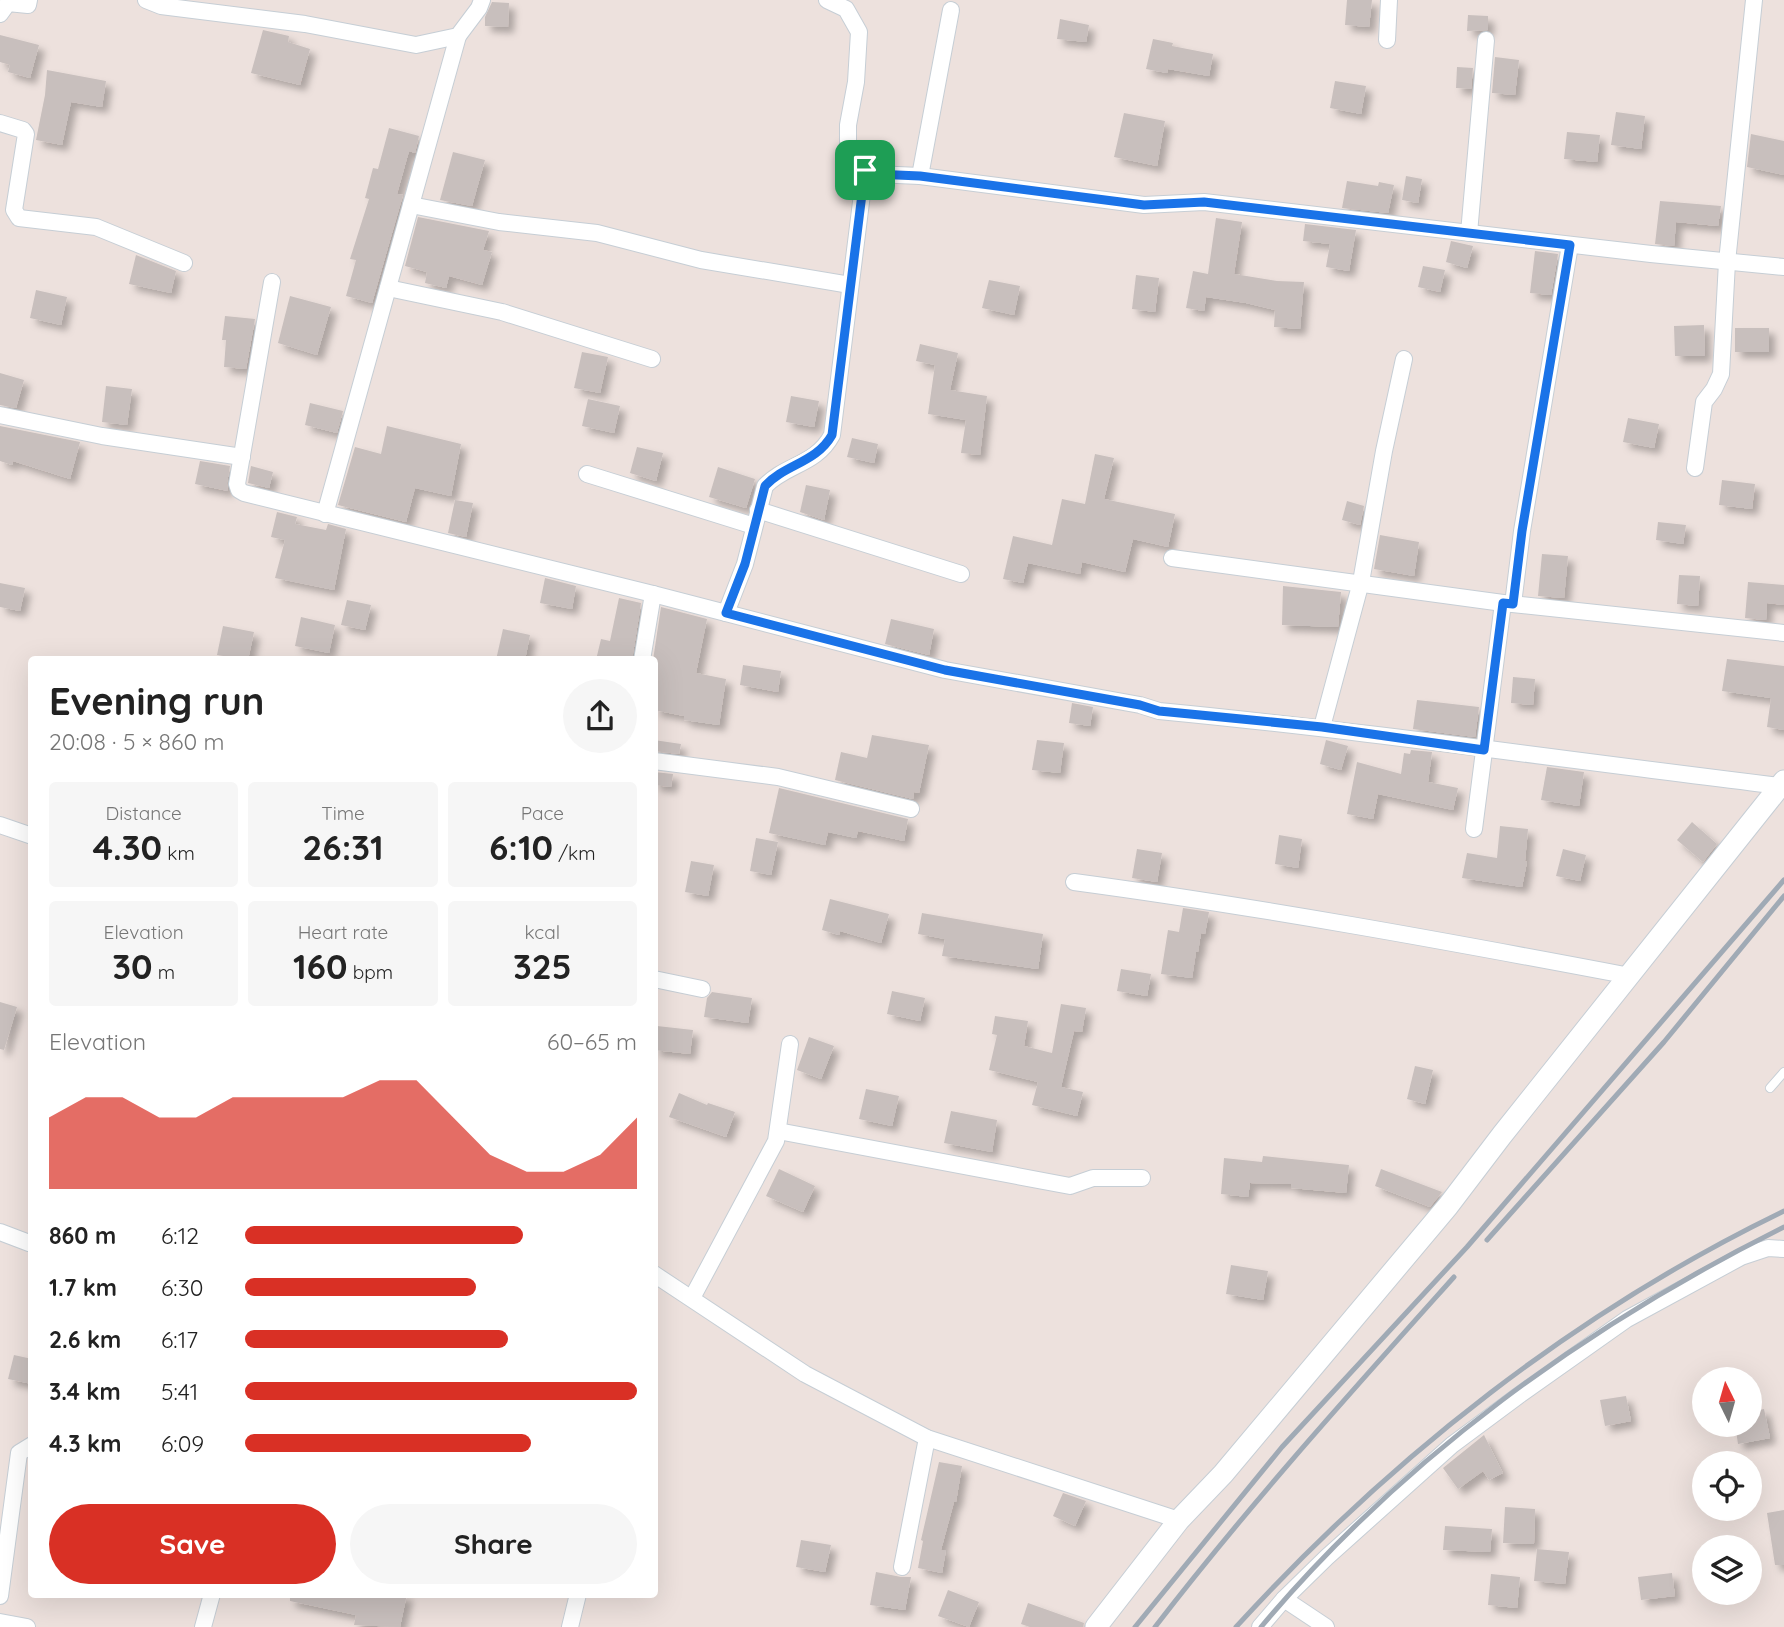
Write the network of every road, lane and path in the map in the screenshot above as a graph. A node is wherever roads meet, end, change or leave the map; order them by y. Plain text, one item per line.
1 (29, 0) edge
2 (146, 0) edge
3 (482, 0) edge
4 (827, 0) edge
5 (1389, 0) edge
6 (1754, 0) edge
7 (951, 10) dead end
8 (0, 14) edge
9 (458, 36) junction
10 (1387, 40) dead end
11 (1486, 40) dead end
12 (0, 123) edge
13 (865, 170) junction
14 (920, 176) junction
15 (411, 205) junction
16 (1469, 233) junction
17 (1570, 245) junction
18 (1727, 262) junction
19 (184, 263) dead end
20 (1784, 267) edge
21 (272, 282) dead end
22 (850, 285) junction
23 (388, 288) junction
24 (652, 359) dead end
25 (1404, 359) dead end
26 (0, 415) edge
27 (242, 457) junction
28 (1695, 468) dead end
29 (587, 474) dead end
30 (326, 514) junction
31 (756, 518) junction
32 (1172, 558) dead end
33 (961, 574) dead end
34 (1361, 582) junction
35 (653, 594) junction
36 (1508, 603) junction
37 (726, 613) junction
38 (1784, 633) edge
39 (643, 656) edge
40 (1322, 727) junction
41 (1484, 750) junction
42 (658, 762) edge
43 (1782, 784) edge
44 (911, 809) dead end
45 (0, 825) edge
46 (1474, 829) dead end
47 (28, 835) edge
48 (1074, 882) dead end
49 (1630, 976) junction
50 (658, 980) edge
51 (702, 989) dead end
52 (790, 1044) dead end
53 (1784, 1072) edge
54 (1770, 1087) dead end
55 (778, 1131) junction
56 (1142, 1178) dead end
57 (0, 1232) edge
58 (28, 1244) edge
59 (1784, 1249) edge
60 (658, 1277) edge
61 (692, 1298) junction
62 (927, 1438) junction
63 (28, 1447) edge
64 (1179, 1520) junction
65 (902, 1567) dead end
66 (0, 1596) edge
67 (211, 1598) edge
68 (577, 1598) edge
69 (1284, 1599) junction
70 (0, 1622) edge
71 (27, 1627) edge
72 (202, 1627) edge
73 (570, 1627) edge
74 (1096, 1627) edge
75 (1260, 1627) edge
76 (1326, 1627) edge

1 - 8 street
2 - 9 street
3 - 9 street
4 - 13 street
5 - 10 street
6 - 18 street
7 - 14 street
9 - 15 street
11 - 16 street
12 - 19 street
13 - 14 street
13 - 22 street
14 - 16 street
15 - 22 street
15 - 23 street
16 - 17 street
17 - 18 street
17 - 36 street
18 - 20 street
18 - 28 street
21 - 27 street
22 - 31 street
23 - 24 street
23 - 30 street
25 - 34 street
26 - 27 street
27 - 30 street
29 - 31 street
30 - 35 street
31 - 33 street
31 - 37 street
32 - 34 street
34 - 36 street
34 - 40 street
35 - 37 street
35 - 39 street
36 - 38 street
36 - 41 street
37 - 40 street
40 - 41 street
41 - 43 street
41 - 46 street
42 - 44 street
43 - 49 street
45 - 47 street
48 - 49 street
49 - 64 street
50 - 51 street
52 - 55 street
53 - 54 lane
55 - 56 street
55 - 61 street
57 - 58 street
59 - 69 street
60 - 61 street
61 - 62 street
62 - 64 street
62 - 65 street
63 - 66 street
64 - 74 street
67 - 72 street
68 - 73 street
69 - 75 street
69 - 76 street
70 - 71 street

